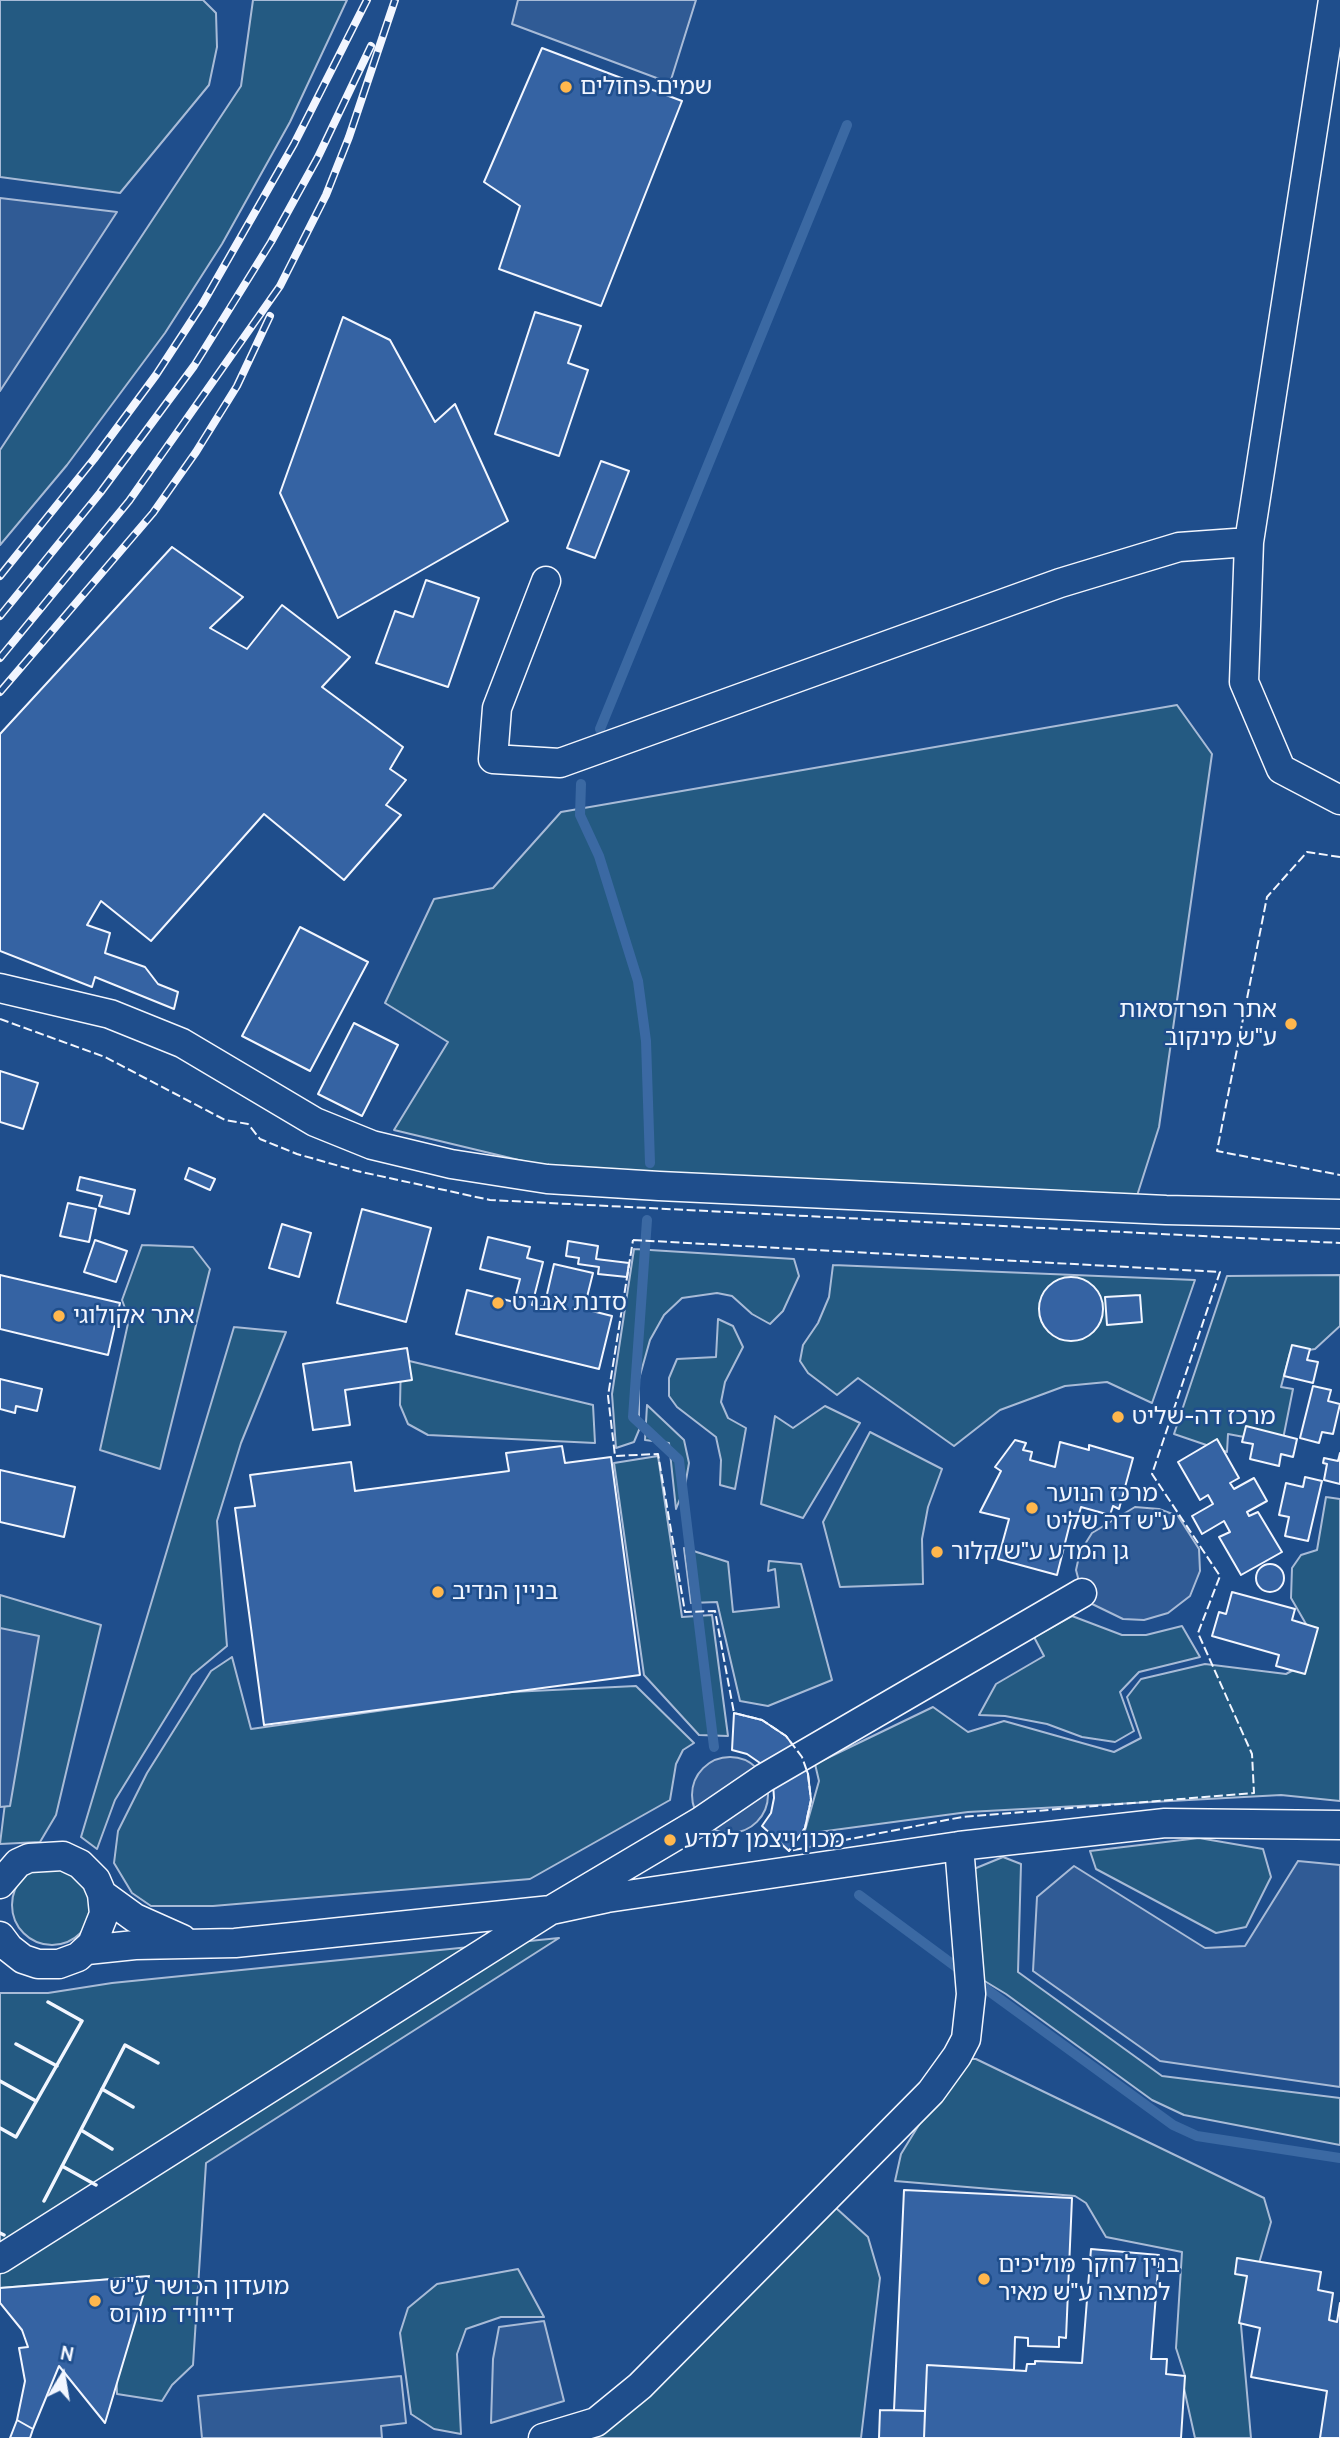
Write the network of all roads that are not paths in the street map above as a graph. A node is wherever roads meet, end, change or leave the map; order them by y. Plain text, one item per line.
1 (1334, 0) edge
2 (1249, 542) junction
3 (546, 581) dead end
4 (1340, 800) edge
5 (0, 988) edge
6 (1340, 1214) edge
7 (1082, 1593) dead end
8 (1340, 1825) edge
9 (959, 1846) junction
10 (9, 1864) edge
11 (0, 1884) edge
12 (102, 1894) junction
13 (551, 1910) junction
14 (0, 1936) edge
15 (202, 1944) junction
16 (87, 1950) junction
17 (0, 2259) edge
18 (543, 2438) edge

1 - 2 street
2 - 3 street
2 - 4 street
5 - 6 street
7 - 13 street
8 - 9 street
9 - 13 street
9 - 18 street
10 - 11 street
10 - 12 street
12 - 15 street
12 - 16 street
13 - 15 street
13 - 17 street
14 - 16 street
15 - 16 street

